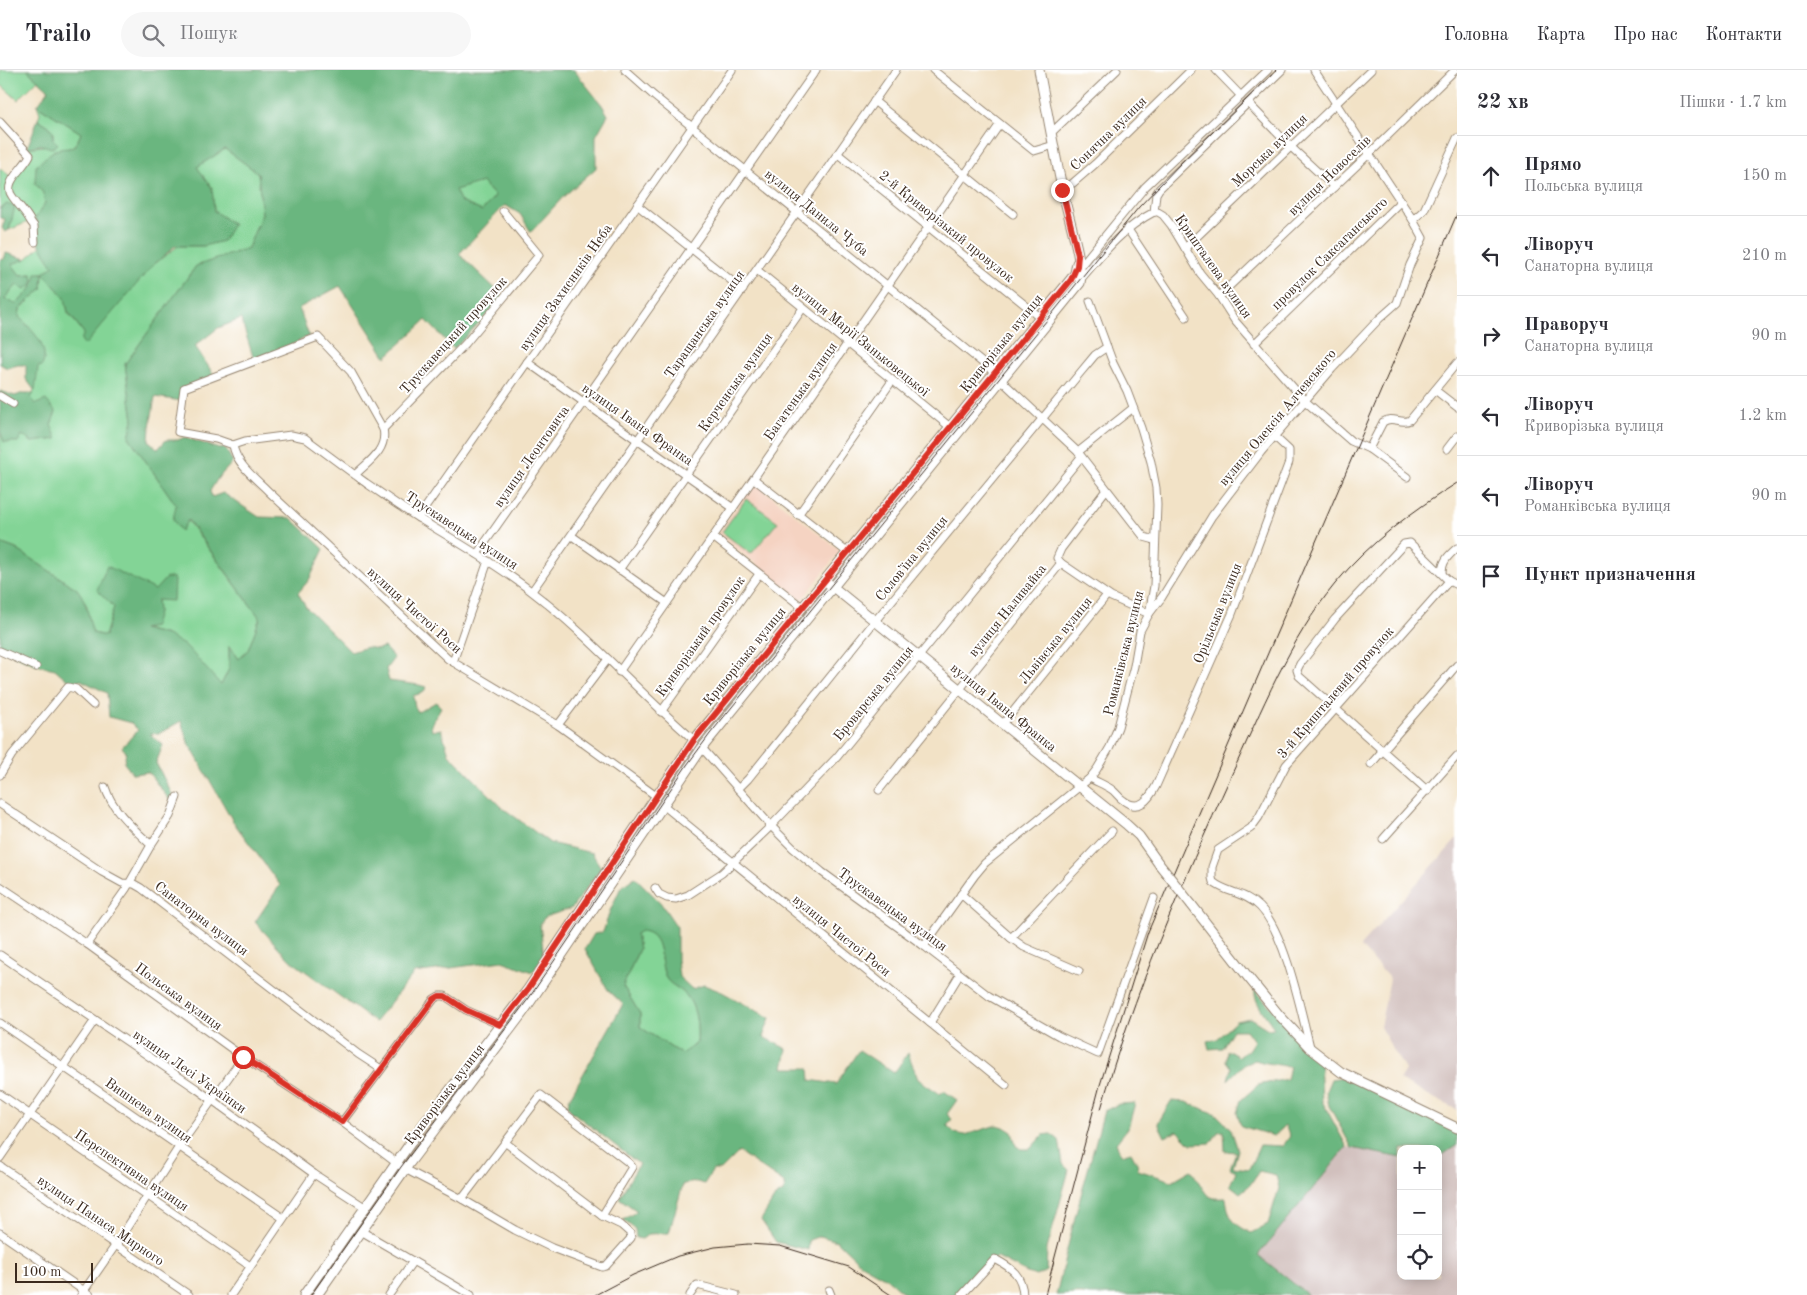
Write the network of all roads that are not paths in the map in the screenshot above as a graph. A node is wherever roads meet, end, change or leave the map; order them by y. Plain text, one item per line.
1 (625, 70) edge
2 (732, 70) edge
3 (816, 70) edge
4 (896, 70) edge
5 (933, 70) edge
6 (1039, 70) edge
7 (1117, 70) edge
8 (1191, 70) edge
9 (1216, 70) edge
10 (1268, 70) edge
11 (1282, 70) edge
12 (1314, 70) edge
13 (1371, 70) edge
14 (1454, 70) edge
15 (1241, 96) junction
16 (874, 101) junction
17 (1248, 103) junction
18 (1335, 104) junction
19 (0, 122) edge
20 (1000, 124) junction
21 (692, 127) junction
22 (1052, 132) junction
23 (1457, 138) edge
24 (1054, 145) junction
25 (1291, 147) junction
26 (838, 154) junction
27 (1369, 154) junction
28 (746, 170) junction
29 (965, 175) junction
30 (1334, 187) junction
31 (1062, 190) junction
32 (1401, 201) junction
33 (637, 205) junction
34 (503, 211) dead end
35 (797, 212) junction
36 (1154, 212) junction
37 (1013, 214) dead end
38 (1413, 220) junction
39 (928, 227) junction
40 (1127, 228) junction
41 (35, 242) dead end
42 (692, 248) junction
43 (1185, 248) junction
44 (757, 270) junction
45 (1079, 273) junction
46 (888, 286) junction
47 (743, 290) junction
48 (1219, 296) junction
49 (1090, 301) dead end
50 (803, 308) junction
51 (1040, 317) junction
52 (1186, 317) dead end
53 (847, 344) junction
54 (1254, 344) junction
55 (1107, 347) junction
56 (527, 362) junction
57 (1457, 362) edge
58 (995, 373) junction
59 (1001, 380) junction
60 (892, 381) junction
61 (1435, 390) junction
62 (0, 396) edge
63 (1305, 401) junction
64 (584, 402) junction
65 (13, 404) dead end
66 (1457, 407) edge
67 (1133, 408) junction
68 (1042, 418) junction
69 (950, 427) junction
70 (383, 429) junction
71 (1457, 436) edge
72 (1275, 437) junction
73 (638, 440) junction
74 (233, 445) junction
75 (1370, 449) junction
76 (1447, 449) dead end
77 (1079, 454) junction
78 (686, 474) junction
79 (355, 475) junction
80 (1407, 477) dead end
81 (754, 478) junction
82 (1106, 490) junction
83 (733, 508) junction
84 (798, 514) junction
85 (418, 518) junction
86 (572, 536) junction
87 (713, 537) junction
88 (1155, 540) junction
89 (1457, 548) edge
90 (847, 552) junction
91 (478, 554) junction
92 (488, 561) junction
93 (1061, 563) junction
94 (619, 570) junction
95 (1442, 573) junction
96 (759, 574) junction
97 (824, 580) junction
98 (1449, 581) junction
99 (1457, 585) edge
100 (833, 586) junction
101 (532, 591) junction
102 (1107, 595) junction
103 (667, 603) junction
104 (802, 607) junction
105 (1148, 614) junction
106 (875, 621) junction
107 (0, 651) edge
108 (920, 656) junction
109 (608, 659) junction
110 (453, 662) junction
111 (1457, 665) edge
112 (36, 667) dead end
113 (619, 672) junction
114 (960, 689) junction
115 (93, 705) dead end
116 (1337, 710) junction
117 (661, 712) junction
118 (1003, 724) junction
119 (558, 725) junction
120 (694, 740) junction
121 (702, 748) junction
122 (1383, 751) junction
123 (1457, 756) edge
124 (1371, 764) dead end
125 (0, 775) edge
126 (1090, 778) junction
127 (1079, 786) junction
128 (105, 787) dead end
129 (738, 789) junction
130 (878, 790) dead end
131 (1428, 791) junction
132 (656, 796) junction
133 (177, 797) dead end
134 (0, 804) edge
135 (664, 805) junction
136 (771, 826) junction
137 (1112, 831) dead end
138 (1383, 839) dead end
139 (151, 845) junction
140 (734, 863) junction
141 (128, 883) junction
142 (0, 886) edge
143 (655, 888) dead end
144 (961, 894) junction
145 (1154, 898) dead end
146 (1011, 938) junction
147 (86, 944) junction
148 (924, 946) junction
149 (0, 955) edge
150 (1080, 971) dead end
151 (960, 974) junction
152 (95, 1020) junction
153 (0, 1023) edge
154 (930, 1023) junction
155 (500, 1025) junction
156 (1310, 1048) junction
157 (243, 1057) junction
158 (64, 1066) junction
159 (381, 1069) junction
160 (1006, 1085) dead end
161 (0, 1094) edge
162 (212, 1101) junction
163 (30, 1115) junction
164 (342, 1122) junction
165 (1457, 1128) edge
166 (506, 1143) junction
167 (179, 1147) junction
168 (0, 1158) edge
169 (396, 1163) junction
170 (0, 1166) edge
171 (405, 1169) junction
172 (314, 1174) junction
173 (148, 1195) junction
174 (462, 1199) junction
175 (366, 1208) junction
176 (602, 1216) junction
177 (283, 1218) junction
178 (361, 1231) junction
179 (0, 1233) edge
180 (116, 1246) junction
181 (413, 1261) junction
182 (250, 1266) junction
183 (85, 1294) edge
184 (189, 1295) edge
185 (232, 1295) edge
186 (304, 1295) edge
187 (317, 1295) edge
188 (389, 1295) edge
189 (471, 1295) edge
190 (690, 1295) edge
191 (736, 1295) edge
192 (962, 1295) edge
193 (1023, 1295) edge

1 - 21 street, вулиця Данила Чуба
2 - 21 street, вулиця Захисників Неба
3 - 28 street, вулиця Леонтовича
4 - 16 street, Таращанська вулиця
5 - 20 street
6 - 22 main road
7 - 22 street
8 - 31 street, Сонячна вулиця
9 - 15 street
10 - 15 street, Криворізька вулиця
11 - 17 street
12 - 18 street
13 - 18 street, Морська вулиця
14 - 27 street, вулиця Новоселів
15 - 45 street, Криворізька вулиця
16 - 26 street, Таращанська вулиця
16 - 29 street
17 - 25 street
17 - 36 street
18 - 25 street, Морська вулиця
18 - 27 street
19 - 41 street
20 - 24 street
20 - 29 street, Багатенька вулиця
21 - 28 street, вулиця Данила Чуба
21 - 33 street, вулиця Захисників Неба
22 - 24 main road
23 - 38 street
24 - 31 main road
25 - 30 street
25 - 43 street, Морська вулиця
26 - 35 street, Таращанська вулиця
26 - 39 street, 2-й Криворізький провулок
27 - 30 street, вулиця Новоселів
27 - 32 street
28 - 35 street, вулиця Данила Чуба
28 - 42 street, вулиця Леонтовича
29 - 37 street
29 - 39 street, Багатенька вулиця
30 - 48 street, вулиця Новоселів
31 - 45 main road, Криворізька вулиця
32 - 38 street
32 - 54 street, провулок Саксаганського
33 - 42 street
33 - 56 street, вулиця Захисників Неба
34 - 70 street, Трускавецький провулок
35 - 44 street, Таращанська вулиця
35 - 46 street, вулиця Данила Чуба
36 - 40 street
36 - 43 street, Кришталева вулиця
38 - 63 street, вулиця Олексія Алчевського
39 - 46 street, Багатенька вулиця
39 - 51 street, 2-й Криворізький провулок
40 - 45 street
40 - 52 street
42 - 47 street
42 - 64 street, вулиця Леонтовича
43 - 48 street, Кришталева вулиця
44 - 47 street, Таращанська вулиця
44 - 50 street, вулиця Марії Заньковецької
45 - 51 main road, Криворізька вулиця
45 - 59 main road, Криворізька вулиця
46 - 53 street, Багатенька вулиця
46 - 58 street, вулиця Данила Чуба
47 - 73 street, Таращанська вулиця
48 - 54 street, Кришталева вулиця
49 - 55 street, Романківська вулиця
50 - 53 street, вулиця Марії Заньковецької
50 - 78 street, Керченська вулиця
51 - 58 main road, Криворізька вулиця
53 - 60 street, вулиця Марії Заньковецької
53 - 81 street, Багатенька вулиця
54 - 63 street, Кришталева вулиця
55 - 67 street, Романківська вулиця
55 - 68 street, Соловʼїна вулиця
56 - 64 street, вулиця Івана Франка
56 - 85 street, вулиця Захисників Неба
57 - 61 street
58 - 69 main road, Криворізька вулиця
59 - 68 street
59 - 100 main road, Криворізька вулиця
60 - 69 street, вулиця Марії Заньковецької
60 - 84 street
61 - 66 street
61 - 75 street
62 - 65 street
63 - 72 street, вулиця Олексія Алчевського
63 - 75 street, Кришталева вулиця
64 - 73 street, вулиця Івана Франка
64 - 91 street, вулиця Леонтовича
67 - 77 street, Броварська вулиця
67 - 88 street, Романківська вулиця
68 - 77 street
68 - 106 street, Соловʼїна вулиця
69 - 90 main road, Криворізька вулиця
70 - 74 street, Трускавецька вулиця
70 - 79 street
71 - 76 street
72 - 105 street, вулиця Олексія Алчевського
72 - 126 street, Орільська вулиця
73 - 78 street, вулиця Івана Франка
73 - 86 street, Таращанська вулиця
74 - 79 street, Трускавецька вулиця
74 - 110 street, вулиця Чистої Роси
75 - 80 street, Кришталева вулиця
77 - 82 street
77 - 108 street, Броварська вулиця
78 - 83 street, вулиця Івана Франка
78 - 94 street, Керченська вулиця
79 - 85 street, Трускавецька вулиця
81 - 83 street, Багатенька вулиця
81 - 84 street
82 - 88 street
82 - 93 street, вулиця Наливайка
83 - 87 street, Багатенька вулиця
84 - 90 street
85 - 91 street, Трускавецька вулиця
86 - 94 street
86 - 101 street, Таращанська вулиця
87 - 96 street
87 - 103 street, Багатенька вулиця
88 - 105 street, Романківська вулиця
89 - 95 street
90 - 97 main road, Криворізька вулиця
91 - 92 street, Трускавецька вулиця
92 - 101 street, Трускавецька вулиця
92 - 110 street
93 - 102 street
93 - 114 street, вулиця Наливайка
94 - 103 street
95 - 98 street
95 - 116 street
96 - 104 street
96 - 117 street, Криворізький провулок
97 - 100 main road, вулиця Івана Франка
97 - 104 main road, Криворізька вулиця
98 - 99 street
98 - 116 street, 3-й Кришталевий провулок
100 - 106 main road, вулиця Івана Франка
100 - 121 main road, Криворізька вулиця
101 - 109 street, Трускавецька вулиця
102 - 105 street
102 - 118 street, Львівська вулиця
103 - 113 street, Багатенька вулиця
104 - 120 main road, Криворізька вулиця
105 - 126 street, Романківська вулиця
106 - 108 main road, вулиця Івана Франка
106 - 129 street, Соловʼїна вулиця
107 - 112 street
108 - 114 main road, вулиця Івана Франка
108 - 136 street, Броварська вулиця
109 - 113 street, Трускавецька вулиця
109 - 119 street
110 - 119 street, вулиця Чистої Роси
111 - 122 street
113 - 117 street, Трускавецька вулиця
114 - 118 main road, вулиця Івана Франка
114 - 130 street, вулиця Наливайка
115 - 125 street
116 - 122 street
116 - 156 street, 3-й Кришталевий провулок
117 - 120 street, Трускавецька вулиця
118 - 127 main road, вулиця Івана Франка
119 - 132 street, вулиця Чистої Роси
120 - 132 main road, Криворізька вулиця
121 - 129 street, Трускавецька вулиця
121 - 135 main road, Криворізька вулиця
122 - 124 street
122 - 131 street
123 - 131 street
126 - 127 street, Романківська вулиця
127 - 144 street, Романківська вулиця
127 - 156 main road, вулиця Івана Франка, bridge
128 - 139 street
129 - 136 street, Трускавецька вулиця
131 - 138 street
132 - 155 main road, Криворізька вулиця
133 - 139 street
134 - 141 street, Санаторна вулиця
135 - 140 street, вулиця Чистої Роси
135 - 171 main road, Криворізька вулиця
136 - 140 street, Броварська вулиця
136 - 148 street, Трускавецька вулиця
137 - 146 street
139 - 141 street
140 - 143 street, Броварська вулиця
140 - 154 street, вулиця Чистої Роси
141 - 147 street
141 - 159 street, Санаторна вулиця
142 - 147 street, Польська вулиця
144 - 146 street
144 - 148 street, Романківська вулиця
145 - 151 street, Трускавецька вулиця
146 - 150 street
147 - 157 street, Польська вулиця
148 - 151 street, Трускавецька вулиця
149 - 152 street, вулиця Лесі Українки
151 - 154 street
152 - 158 street
152 - 162 street, вулиця Лесі Українки
153 - 158 street, Вишнева вулиця
154 - 160 street, вулиця Чистої Роси
155 - 159 street
155 - 169 main road, Криворізька вулиця
156 - 165 main road, вулиця Івана Франка
157 - 162 street
157 - 164 street, Польська вулиця
158 - 163 street
158 - 167 street, Вишнева вулиця
159 - 164 street
161 - 163 street, Перспективна вулиця
162 - 167 street
162 - 172 street, вулиця Лесі Українки
163 - 168 street
163 - 173 street, Перспективна вулиця
164 - 169 street, Польська вулиця
166 - 174 street
166 - 176 street
166 - 176 street
167 - 173 street
167 - 177 street, Вишнева вулиця
169 - 171 street, Польська вулиця
169 - 175 main road, Криворізька вулиця
170 - 180 street, вулиця Панаса Мирного
171 - 174 street, Польська вулиця
171 - 178 main road, Криворізька вулиця
172 - 175 street, вулиця Лесі Українки
172 - 177 street
173 - 180 street
173 - 182 street, Перспективна вулиця
174 - 176 street, Польська вулиця
175 - 186 main road, Криворізька вулиця
177 - 182 street
178 - 181 street
178 - 187 main road, Криворізька вулиця
179 - 183 street
180 - 183 street
180 - 184 street, вулиця Панаса Мирного
181 - 188 street
181 - 189 street
182 - 185 street
190 - 191 street
192 - 193 street

